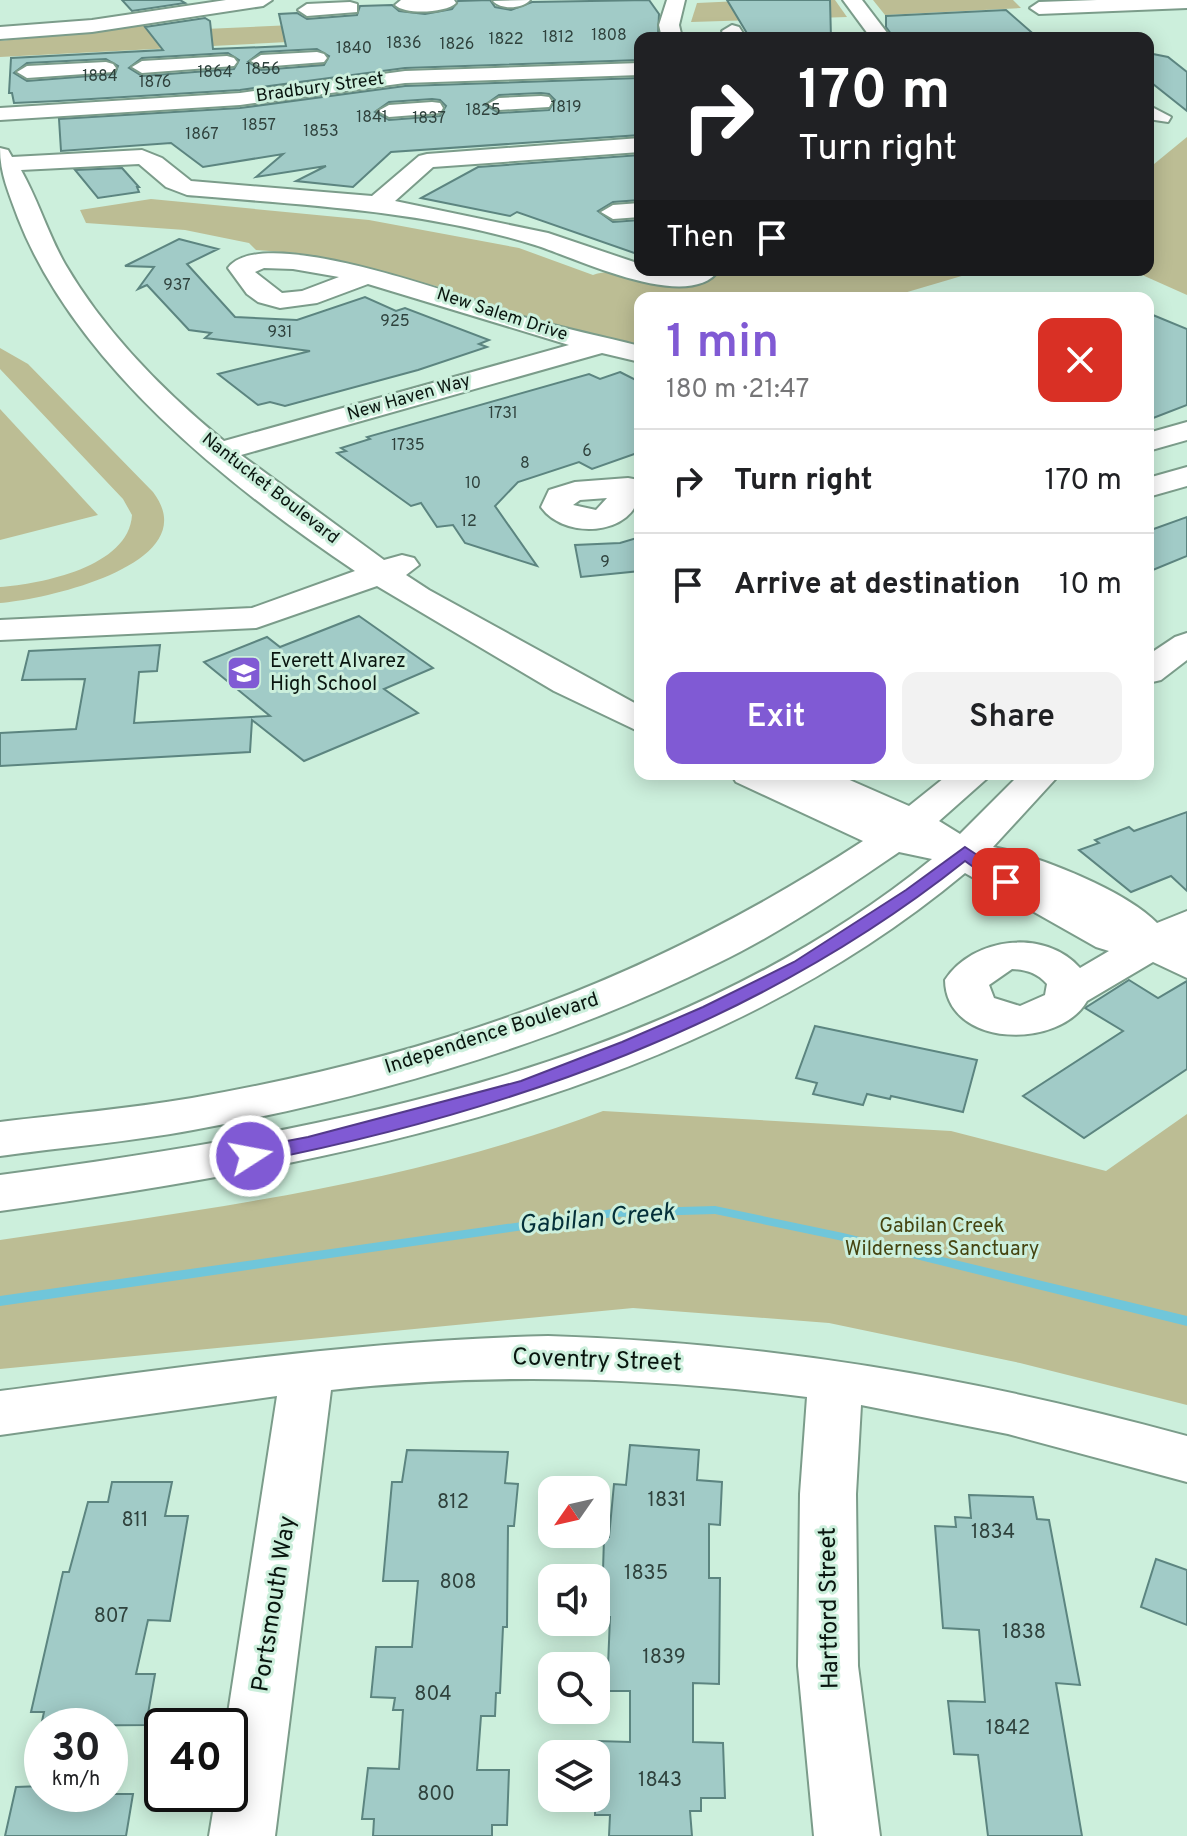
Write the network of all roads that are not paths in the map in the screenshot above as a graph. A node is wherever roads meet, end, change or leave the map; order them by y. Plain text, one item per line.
1 (263, 0) edge
2 (521, 0) edge
3 (676, 0) edge
4 (852, 0) edge
5 (502, 1) edge
6 (424, 2) edge
7 (1187, 2) edge
8 (447, 3) dead end
9 (1035, 4) edge
10 (326, 5) edge
11 (404, 5) dead end
12 (75, 6) dead end
13 (350, 8) dead end
14 (307, 10) dead end
15 (92, 26) junction
16 (1059, 28) dead end
17 (671, 32) edge
18 (876, 32) edge
19 (0, 33) edge
20 (502, 49) dead end
21 (395, 54) dead end
22 (317, 58) dead end
23 (291, 59) junction
24 (261, 61) dead end
25 (227, 62) dead end
26 (183, 65) junction
27 (142, 67) dead end
28 (106, 68) dead end
29 (63, 70) junction
30 (634, 71) edge
31 (27, 72) dead end
32 (512, 74) junction
33 (401, 78) junction
34 (296, 98) junction
35 (541, 102) dead end
36 (185, 103) junction
37 (66, 108) junction
38 (389, 111) dead end
39 (0, 114) edge
40 (186, 125) dead end
41 (0, 129) edge
42 (67, 133) dead end
43 (634, 145) edge
44 (9, 161) edge
45 (377, 204) junction
46 (634, 210) edge
47 (613, 212) dead end
48 (634, 270) edge
49 (650, 276) edge
50 (690, 276) edge
51 (363, 277) dead end
52 (600, 344) junction
53 (634, 352) edge
54 (1187, 431) edge
55 (1154, 440) edge
56 (233, 448) junction
57 (1187, 476) edge
58 (1154, 486) edge
59 (397, 567) junction
60 (1187, 612) edge
61 (0, 630) edge
62 (1154, 632) edge
63 (1187, 644) edge
64 (1154, 668) edge
65 (634, 690) edge
66 (634, 718) edge
67 (766, 780) edge
68 (814, 780) edge
69 (966, 780) edge
70 (1035, 780) edge
71 (903, 831) junction
72 (965, 853) junction
73 (1169, 933) edge
74 (1187, 964) edge
75 (1069, 993) dead end
76 (0, 1139) edge
77 (0, 1193) edge
78 (307, 1372) junction
79 (835, 1380) junction
80 (0, 1413) edge
81 (1187, 1459) edge
82 (242, 1836) edge
83 (847, 1836) edge

1 - 15 street
2 - 5 street
3 - 17 street
4 - 18 street
6 - 8 street
6 - 11 street
7 - 9 street
9 - 16 street
10 - 13 street
10 - 14 street
12 - 15 street
15 - 19 street
20 - 32 street
21 - 33 street
22 - 23 street
23 - 24 street
23 - 34 street
25 - 26 street
26 - 27 street
26 - 36 street
28 - 29 street
29 - 31 street
29 - 37 street
30 - 32 street, Bradbury Street
32 - 33 street, Bradbury Street
32 - 35 street
33 - 34 street, Bradbury Street
33 - 38 street
34 - 36 street, Bradbury Street
36 - 37 street, Bradbury Street
36 - 40 street
37 - 39 street, Bradbury Street
37 - 42 street
41 - 44 street, Nantucket Boulevard
43 - 45 street
44 - 45 street
44 - 56 street, Nantucket Boulevard
45 - 48 street
46 - 47 street
49 - 50 street
51 - 52 street, New Salem Drive
52 - 53 street, New Salem Drive
52 - 56 street, New Haven Way
54 - 55 street
56 - 59 street, Nantucket Boulevard
57 - 58 street
59 - 61 street
59 - 65 street, Nantucket Boulevard
59 - 66 street, Nantucket Boulevard
60 - 62 street
63 - 64 street
67 - 71 street
68 - 71 street
69 - 71 street, Independence Boulevard
70 - 72 street
71 - 72 street
71 - 76 street, Independence Boulevard
72 - 73 street
72 - 77 street
73 - 74 street
73 - 75 street
78 - 79 street, Coventry Street
78 - 80 street, Coventry Street
78 - 82 street, Portsmouth Way
79 - 81 street, Coventry Street
79 - 83 street, Hartford Street

